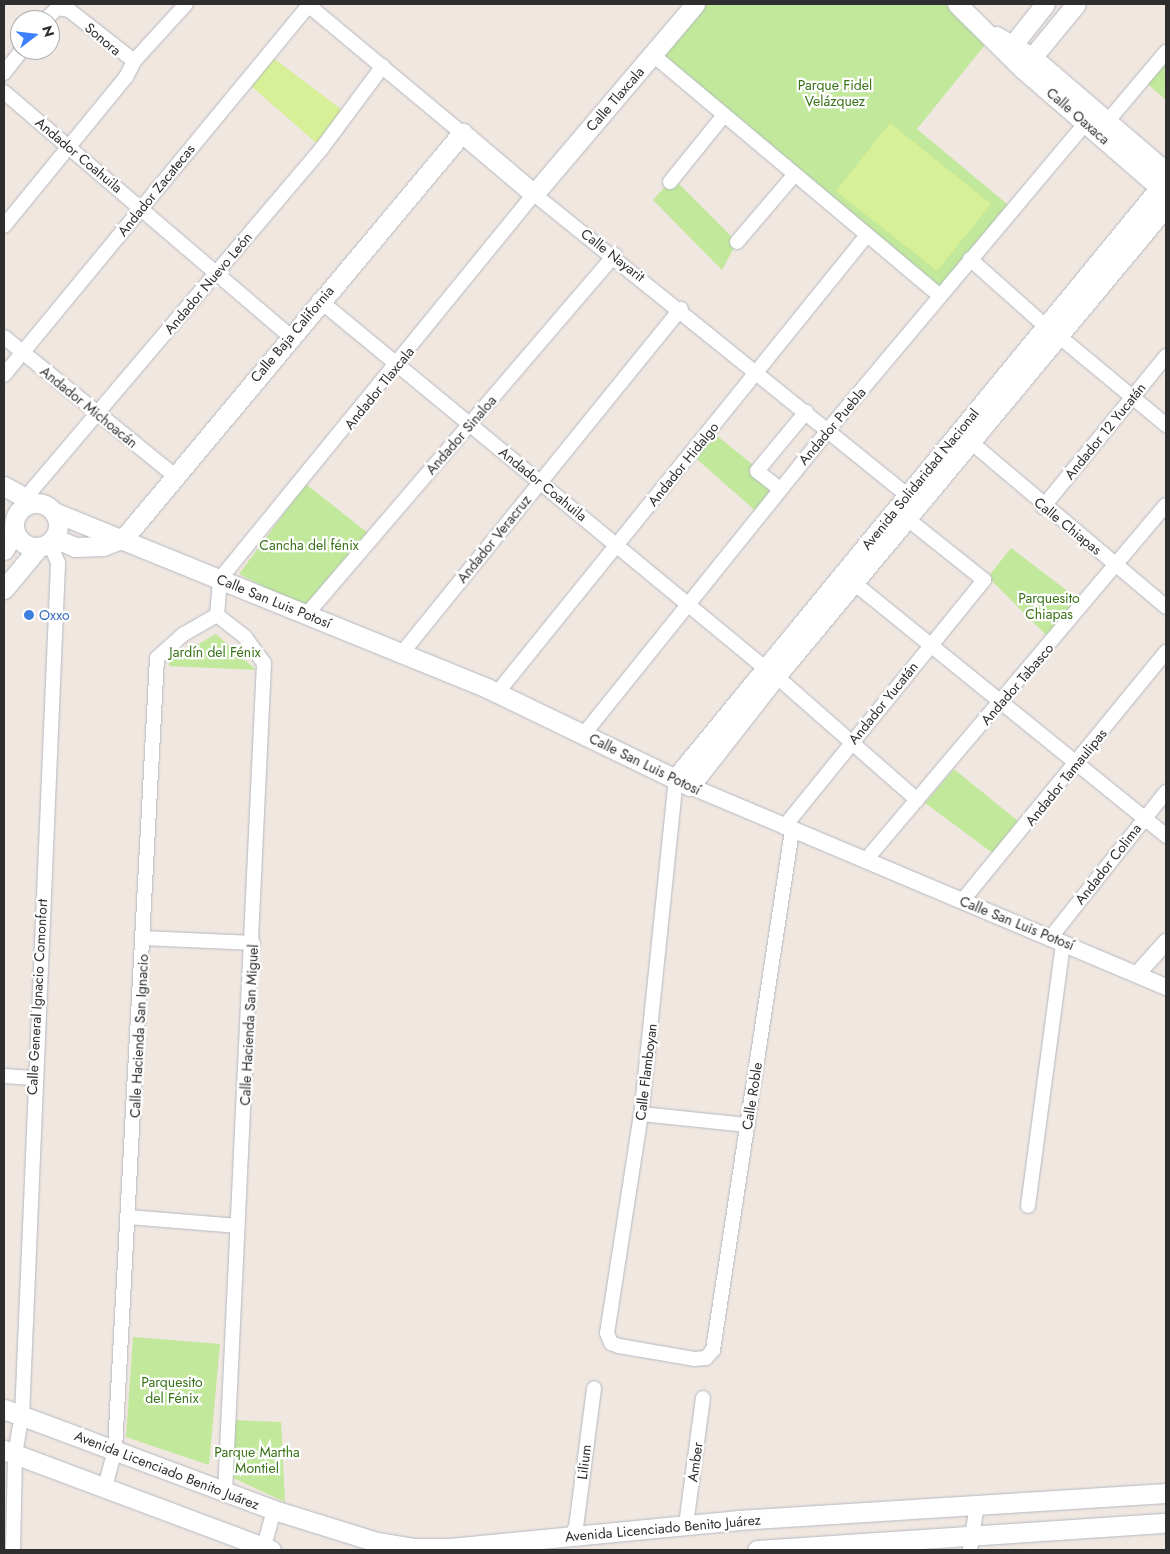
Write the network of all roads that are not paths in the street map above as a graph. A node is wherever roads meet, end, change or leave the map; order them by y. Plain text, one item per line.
1 (186, 4) edge
2 (308, 4) edge
3 (695, 4) edge
4 (957, 4) edge
5 (1044, 4) edge
6 (1076, 4) edge
7 (57, 6) edge
8 (1009, 48) junction
9 (1166, 52) edge
10 (653, 55) junction
11 (14, 60) edge
12 (134, 61) junction
13 (1027, 63) junction
14 (383, 66) junction
15 (4, 73) edge
16 (4, 92) edge
17 (724, 115) junction
18 (1086, 122) junction
19 (1107, 122) junction
20 (462, 133) junction
21 (70, 146) junction
22 (795, 174) junction
23 (670, 182) dead end
24 (1165, 183) edge
25 (534, 194) junction
26 (1166, 206) edge
27 (141, 208) junction
28 (4, 226) edge
29 (867, 235) junction
30 (738, 242) dead end
31 (615, 255) junction
32 (970, 258) junction
33 (216, 272) junction
34 (940, 296) junction
35 (319, 300) junction
36 (681, 309) junction
37 (1044, 325) junction
38 (4, 336) edge
39 (290, 336) junction
40 (1060, 337) junction
41 (23, 352) junction
42 (1166, 356) edge
43 (398, 365) junction
44 (759, 373) junction
45 (4, 375) edge
46 (1132, 397) junction
47 (806, 412) junction
48 (97, 416) junction
49 (470, 424) junction
50 (1166, 425) edge
51 (828, 430) junction
52 (972, 443) junction
53 (175, 476) junction
54 (540, 482) junction
55 (4, 486) edge
56 (780, 489) junction
57 (31, 500) junction
58 (914, 500) junction
59 (1166, 505) edge
60 (1043, 507) junction
61 (54, 512) junction
62 (902, 515) junction
63 (11, 520) edge
64 (124, 538) junction
65 (47, 543) junction
66 (618, 544) junction
67 (4, 550) edge
68 (1117, 566) junction
69 (220, 579) junction
70 (854, 583) junction
71 (4, 589) edge
72 (687, 602) junction
73 (1166, 607) edge
74 (307, 614) junction
75 (217, 615) junction
76 (931, 645) junction
77 (1166, 652) edge
78 (402, 653) junction
79 (771, 672) junction
80 (497, 693) junction
81 (1000, 703) junction
82 (584, 734) junction
83 (851, 743) junction
84 (1076, 766) junction
85 (683, 782) junction
86 (1166, 792) edge
87 (917, 800) junction
88 (1145, 818) junction
89 (788, 829) junction
90 (1166, 836) edge
91 (865, 861) junction
92 (962, 901) junction
93 (144, 938) junction
94 (1057, 939) junction
95 (1166, 942) edge
96 (253, 943) junction
97 (1138, 973) junction
98 (1166, 987) edge
99 (4, 1076) edge
100 (33, 1078) junction
101 (641, 1114) junction
102 (747, 1125) junction
103 (1028, 1206) dead end
104 (129, 1217) junction
105 (238, 1226) junction
106 (706, 1358) joint
107 (594, 1388) dead end
108 (703, 1398) dead end
109 (4, 1408) edge
110 (22, 1416) junction
111 (115, 1449) junction
112 (9, 1452) edge
113 (105, 1487) junction
114 (225, 1492) junction
115 (1166, 1493) edge
116 (977, 1504) junction
117 (274, 1510) junction
118 (1166, 1523) edge
119 (686, 1526) junction
120 (575, 1535) junction
121 (971, 1542) edge
122 (504, 1547) edge
123 (13, 1550) edge
124 (266, 1550) edge
125 (758, 1550) edge

1 - 12 street, Sonora
2 - 14 street, Calle Nayarit
2 - 27 street, Andador Zacatecas
3 - 10 main road, Calle Tlaxcala
4 - 8 main road, Calle Oaxaca
5 - 8 main road
6 - 13 main road
7 - 12 street, Sonora
8 - 13 main road, Calle Oaxaca
9 - 19 street
10 - 17 street
10 - 25 main road, Calle Tlaxcala
11 - 15 street
12 - 21 street
13 - 18 main road, Calle Oaxaca
13 - 19 main road, Calle Oaxaca
14 - 20 street, Calle Nayarit
14 - 33 street, Andador Nuevo León
16 - 21 street, Andador Coahuila
17 - 22 street
17 - 23 street
18 - 24 main road, Calle Oaxaca
18 - 32 street, Andador Puebla
19 - 24 main road, Calle Oaxaca
20 - 25 main road, Calle Nayarit
20 - 35 main road, Calle Baja California
21 - 27 street, Andador Coahuila
21 - 28 street
22 - 29 street
22 - 30 street
24 - 37 main road, Avenida Solidaridad Nacional
25 - 31 street, Calle Nayarit
25 - 43 street, Andador Tlaxcala
26 - 40 main road, Avenida Solidaridad Nacional
27 - 33 street, Andador Coahuila
27 - 41 street, Andador Zacatecas
29 - 34 street
29 - 44 street, Andador Hidalgo
31 - 36 street, Calle Nayarit
31 - 49 street, Andador Sinaloa
32 - 34 street, Andador Puebla
32 - 37 street
33 - 39 street, Andador Coahuila
33 - 48 street, Andador Nuevo León
34 - 51 street, Andador Puebla
35 - 39 main road, Calle Baja California
35 - 43 street, Andador Coahuila
36 - 44 street, Calle Nayarit
36 - 54 street, Andador Veracruz
37 - 58 main road, Avenida Solidaridad Nacional
38 - 41 street, Andador Michoacán
39 - 53 main road, Calle Baja California
40 - 46 street
40 - 52 main road, Avenida Solidaridad Nacional
41 - 45 street, Andador Zacatecas
41 - 48 street, Andador Michoacán
42 - 46 street, Andador 12 Yucatán
43 - 49 street, Andador Coahuila
43 - 69 street, Andador Tlaxcala
44 - 47 street, Calle Nayarit
44 - 66 street, Andador Hidalgo
46 - 50 street
46 - 60 street, Andador 12 Yucatán
47 - 51 street, Calle Nayarit
47 - 56 street
48 - 53 street, Andador Michoacán
48 - 57 street, Andador Nuevo León
49 - 54 street, Andador Coahuila
49 - 74 street, Andador Sinaloa
51 - 56 street, Andador Puebla
51 - 58 street, Calle Nayarit
52 - 58 main road, Avenida Solidaridad Nacional
52 - 60 street, Calle Chiapas
53 - 64 main road, Calle Baja California
54 - 66 street, Andador Coahuila
54 - 78 street, Andador Veracruz
55 - 57 main road
56 - 72 street, Andador Puebla
57 - 61 main road
57 - 63 main road
58 - 62 main road, Avenida Solidaridad Nacional
59 - 68 street, Andador Tabasco
60 - 68 street, Calle Chiapas
61 - 64 main road, Calle San Luis Potosí
61 - 65 main road
62 - 70 main road, Avenida Solidaridad Nacional
62 - 76 street, Andador Yucatán
62 - 79 main road, Avenida Solidaridad Nacional
63 - 65 main road
63 - 67 main road
64 - 65 main road
64 - 69 main road, Calle San Luis Potosí
65 - 71 main road
65 - 100 street, Calle General Ignacio Comonfort
66 - 72 street, Andador Coahuila
66 - 80 street, Andador Hidalgo
68 - 73 street, Calle Chiapas
68 - 81 street, Andador Tabasco
69 - 74 main road, Calle San Luis Potosí
69 - 75 street
70 - 76 street
70 - 79 main road, Avenida Solidaridad Nacional
72 - 79 street, Andador Coahuila
72 - 82 street, Andador Puebla
74 - 78 main road, Calle San Luis Potosí
75 - 93 street, Calle Hacienda San Ignacio
75 - 96 street, Calle Hacienda San Miguel
76 - 81 street
76 - 83 street, Andador Yucatán
77 - 84 street, Andador Tamaulipas
78 - 80 main road, Calle San Luis Potosí
79 - 83 street, Andador Coahuila
79 - 85 main road, Avenida Solidaridad Nacional
80 - 82 main road, Calle San Luis Potosí
81 - 84 street
81 - 87 street, Andador Tabasco
82 - 85 main road, Calle San Luis Potosí
83 - 87 street, Andador Coahuila
83 - 89 street, Andador Yucatán
84 - 88 street
84 - 92 street, Andador Tamaulipas
85 - 89 street, Calle San Luis Potosí
85 - 101 street, Calle Flamboyan
86 - 88 street, Andador Colima
87 - 91 street, Andador Tabasco
88 - 90 street
88 - 94 street, Andador Colima
89 - 91 street, Calle San Luis Potosí
89 - 102 street, Calle Roble
91 - 92 street, Calle San Luis Potosí
92 - 94 street, Calle San Luis Potosí
93 - 96 street
93 - 104 street, Calle Hacienda San Ignacio
94 - 97 street, Calle San Luis Potosí
94 - 103 street
95 - 97 street
96 - 105 street, Calle Hacienda San Miguel
97 - 98 street, Calle San Luis Potosí
99 - 100 street
100 - 110 street, Calle General Ignacio Comonfort
101 - 102 street
101 - 106 street, Calle Flamboyan
102 - 106 street, Calle Roble
104 - 105 street
104 - 111 street, Calle Hacienda San Ignacio
105 - 114 street, Calle Hacienda San Miguel
107 - 120 street, Lilium
108 - 119 street, Amber
109 - 110 main road, Avenida Licenciado Benito Juárez
110 - 111 main road, Avenida Licenciado Benito Juárez
110 - 112 street, Calle General Ignacio Comonfort
111 - 113 street, Calle Hacienda San Ignacio
111 - 114 main road, Avenida Licenciado Benito Juárez
112 - 113 main road
112 - 123 street, Calle General Ignacio Comonfort
113 - 124 main road
114 - 117 main road, Avenida Licenciado Benito Juárez
115 - 116 main road, Avenida Licenciado Benito Juárez
116 - 119 main road, Avenida Licenciado Benito Juárez
116 - 121 street
117 - 122 main road, Avenida Licenciado Benito Juárez
117 - 124 street
118 - 121 main road
119 - 120 main road, Avenida Licenciado Benito Juárez
120 - 122 main road, Avenida Licenciado Benito Juárez
121 - 125 main road

